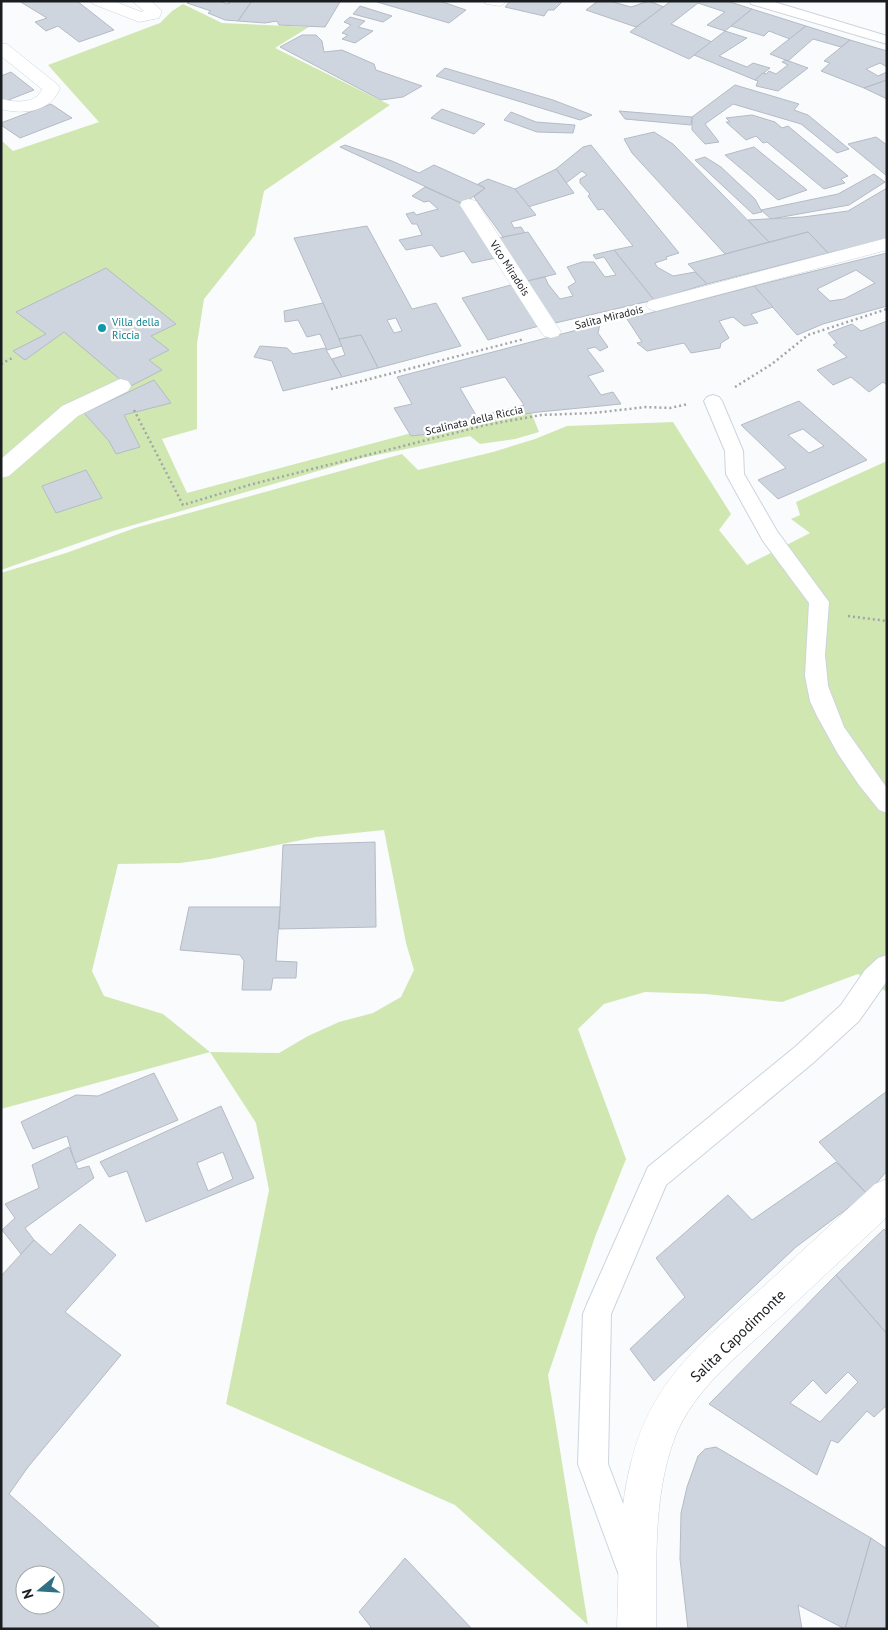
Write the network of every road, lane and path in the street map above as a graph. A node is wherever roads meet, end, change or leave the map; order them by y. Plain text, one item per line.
1 (99, 1) edge
2 (140, 1) edge
3 (492, 1) edge
4 (500, 1) edge
5 (756, 1) edge
6 (771, 1) edge
7 (797, 13) junction
8 (887, 40) edge
9 (1, 48) edge
10 (1, 104) edge
11 (469, 205) dead end
12 (887, 244) edge
13 (656, 305) joint
14 (887, 309) edge
15 (551, 332) junction
16 (14, 357) dead end
17 (1, 364) edge
18 (120, 386) joint
19 (331, 390) dead end
20 (713, 401) junction
21 (1, 472) edge
22 (818, 613) junction
23 (887, 621) edge
24 (887, 804) edge
25 (887, 965) edge
26 (887, 1196) edge
27 (637, 1586) junction
28 (636, 1629) edge

1 - 2 street
3 - 4 street
5 - 7 lane
6 - 7 lane
7 - 8 lane
9 - 10 street
11 - 15 street, Vico Miradois
12 - 13 street, Salita Miradois
13 - 15 path, Salita Miradois
14 - 20 path, Scalinata della Riccia
15 - 19 path, Salita Miradois
16 - 17 path
18 - 20 path, Scalinata della Riccia
18 - 21 street
20 - 22 lane
22 - 23 path
22 - 24 lane
25 - 27 lane
26 - 27 street, Salita Capodimonte
27 - 28 street, Salita Capodimonte

